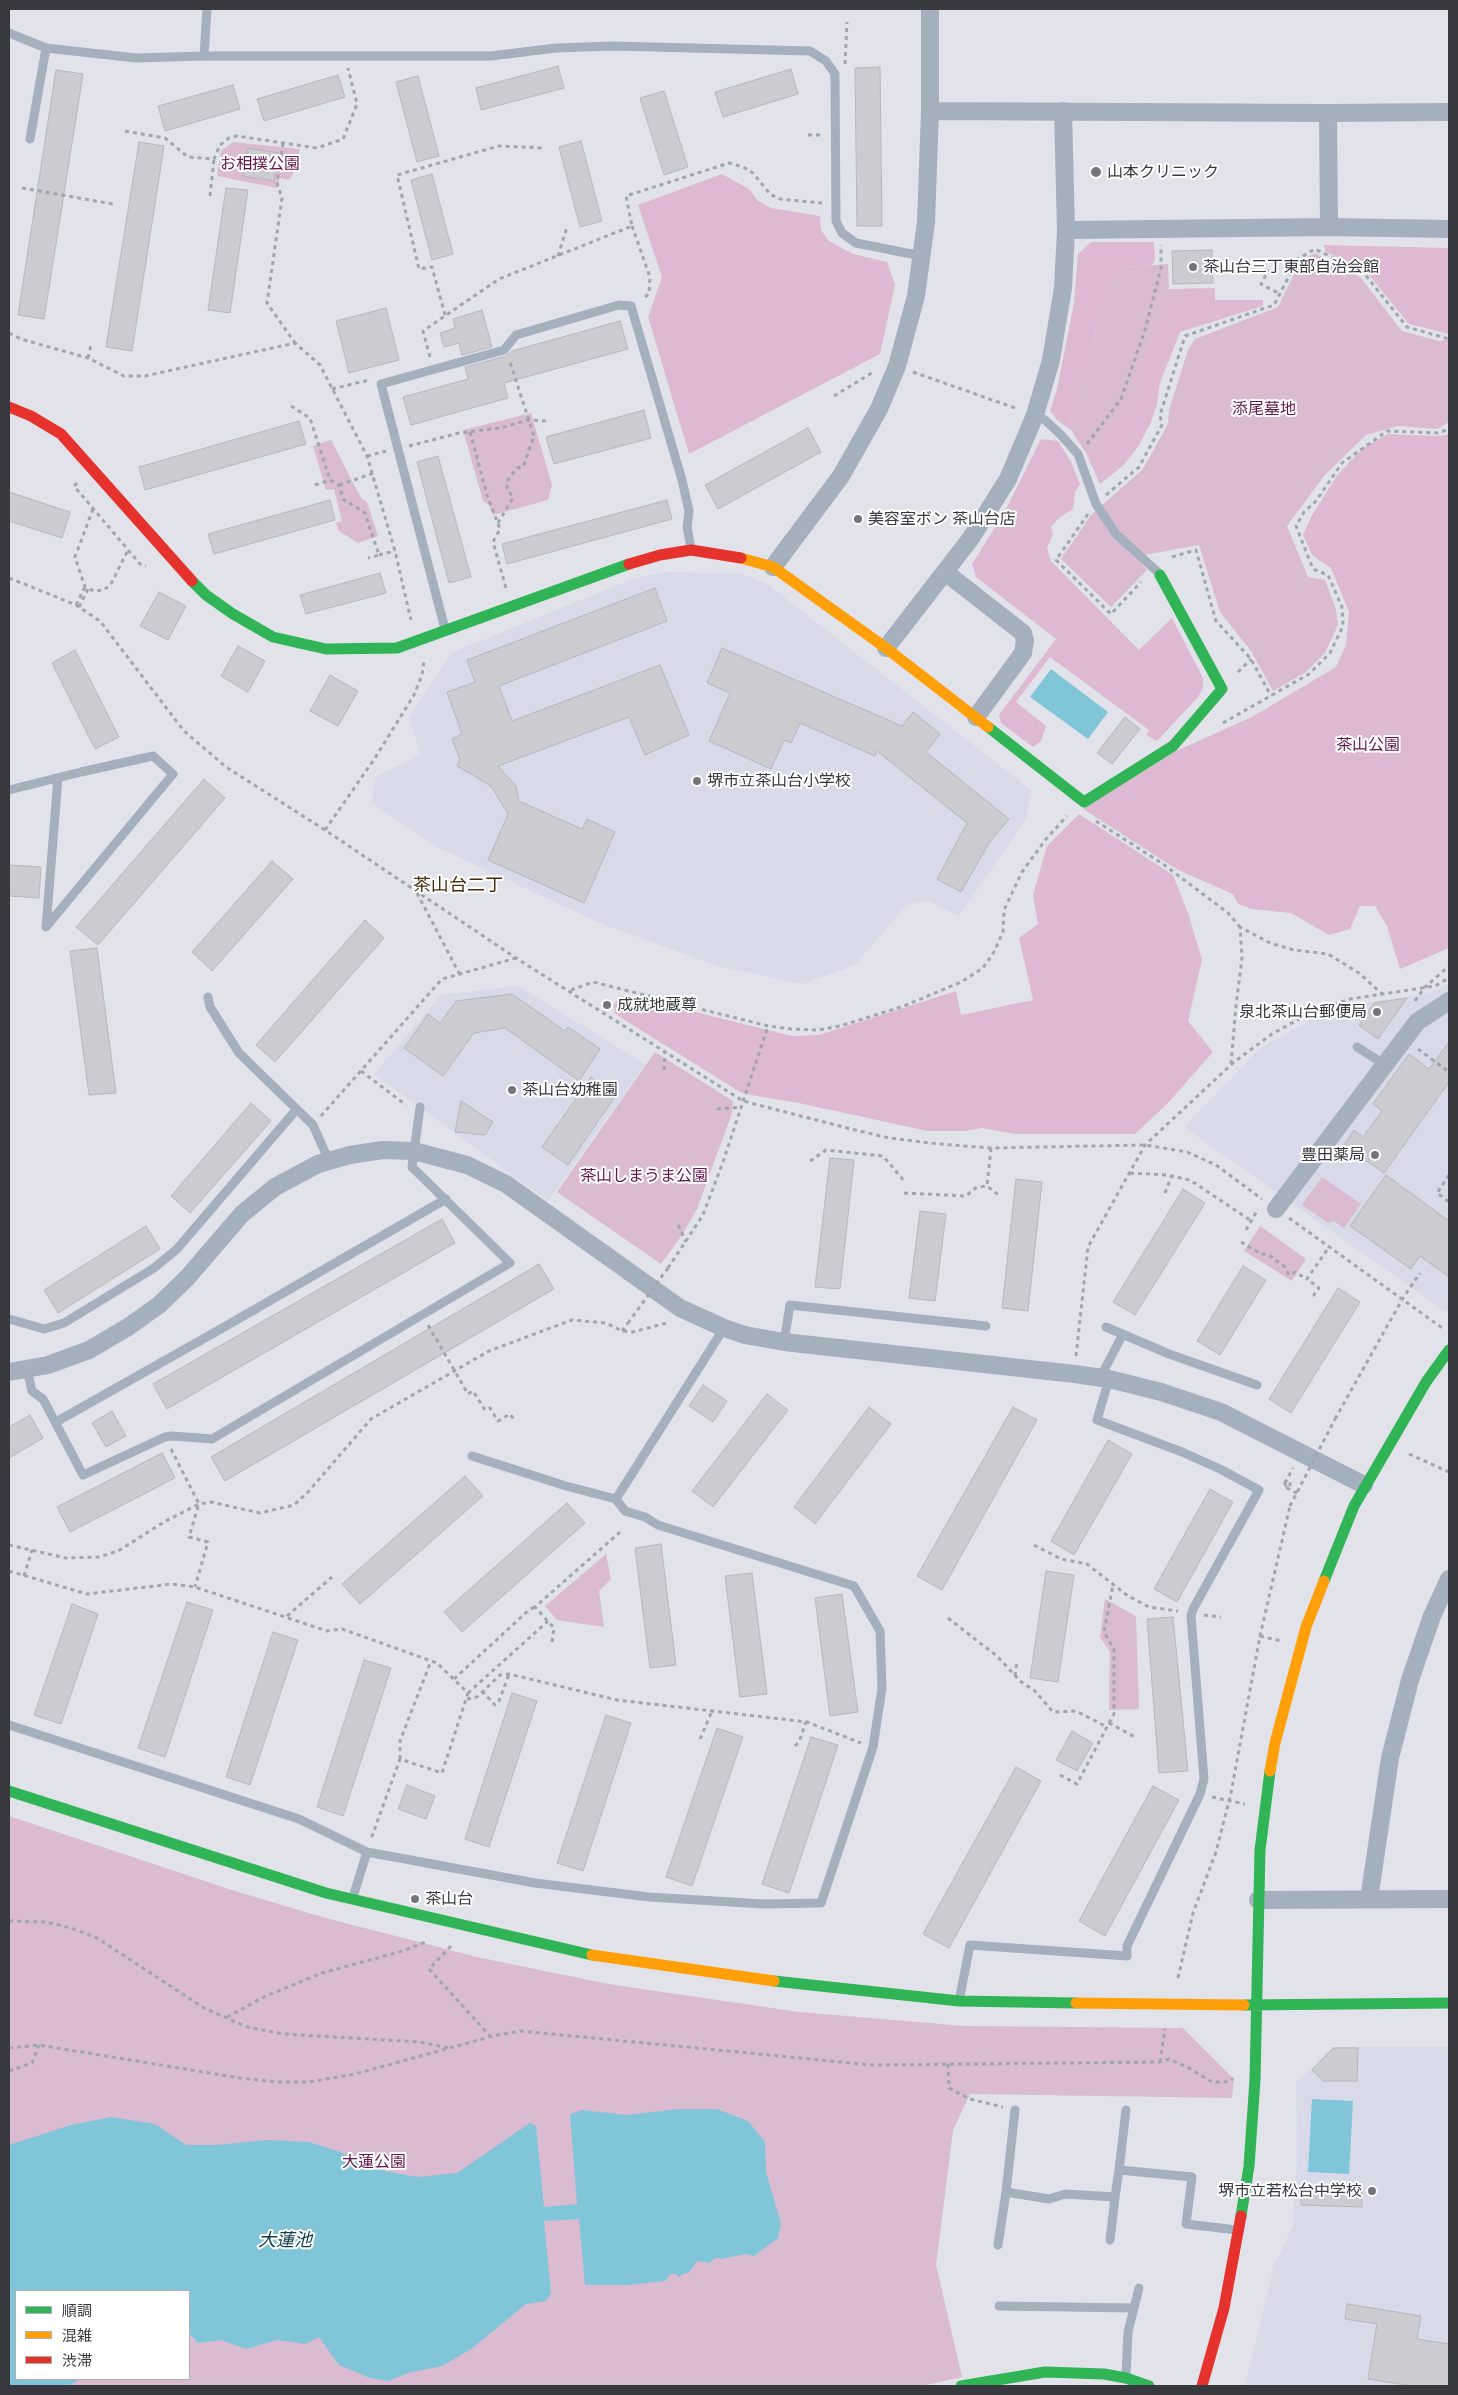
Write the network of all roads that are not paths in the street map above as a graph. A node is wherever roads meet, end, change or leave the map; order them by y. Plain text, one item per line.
1 (207, 9) edge
2 (930, 9) edge
3 (9, 33) edge
4 (46, 48) junction
5 (204, 56) junction
6 (930, 111) junction
7 (1063, 111) junction
8 (1449, 112) edge
9 (1328, 113) junction
10 (30, 139) dead end
11 (1329, 227) junction
12 (1449, 229) edge
13 (1066, 230) junction
14 (922, 256) junction
15 (9, 407) edge
16 (1035, 415) junction
17 (691, 550) junction
18 (773, 567) junction
19 (945, 572) junction
20 (1157, 572) joint
21 (446, 632) junction
22 (886, 648) junction
23 (976, 717) junction
24 (58, 778) junction
25 (9, 790) edge
26 (208, 997) dead end
27 (1449, 1001) edge
28 (1357, 1047) dead end
29 (1384, 1064) junction
30 (296, 1110) junction
31 (420, 1110) road end
32 (414, 1152) junction
33 (329, 1161) junction
34 (446, 1199) junction
35 (1270, 1205) road end
36 (9, 1319) edge
37 (986, 1326) dead end
38 (1106, 1327) dead end
39 (724, 1328) junction
40 (1123, 1334) junction
41 (784, 1342) junction
42 (1449, 1350) edge
43 (27, 1369) junction
44 (9, 1372) edge
45 (1104, 1379) junction
46 (1257, 1385) dead end
47 (56, 1422) junction
48 (472, 1456) dead end
49 (1364, 1485) junction
50 (616, 1499) junction
51 (1449, 1578) edge
52 (9, 1725) edge
53 (9, 1791) edge
54 (367, 1852) junction
55 (1369, 1899) junction
56 (1449, 1899) edge
57 (352, 1900) junction
58 (1258, 1900) junction
59 (959, 2001) junction
60 (1449, 2003) edge
61 (1256, 2005) junction
62 (1015, 2110) road end
63 (1126, 2110) dead end
64 (1119, 2170) junction
65 (1006, 2192) junction
66 (1115, 2197) junction
67 (1239, 2231) junction
68 (1110, 2240) dead end
69 (998, 2245) dead end
70 (1139, 2288) dead end
71 (999, 2306) dead end
72 (1134, 2308) junction
73 (1126, 2378) junction
74 (961, 2386) edge
75 (1149, 2386) edge
76 (1202, 2386) edge

1 - 5 lane
2 - 6 street
3 - 4 lane
4 - 5 lane
4 - 10 lane
5 - 14 lane
6 - 7 street
6 - 14 street
7 - 9 street
7 - 13 street
8 - 9 street
9 - 11 street
11 - 12 street
11 - 13 street
13 - 16 street
14 - 18 street
15 - 21 street
16 - 19 street
16 - 20 lane
17 - 18 street
17 - 21 street
17 - 21 lane
18 - 22 street
19 - 22 street
19 - 23 street
20 - 23 street
22 - 23 street
24 - 24 lane
24 - 25 lane
26 - 30 lane
27 - 29 street
28 - 29 lane
29 - 35 street
30 - 33 lane
30 - 36 lane
31 - 32 lane
32 - 33 street
32 - 34 lane
32 - 39 street
33 - 43 street
34 - 47 lane
34 - 47 lane
37 - 41 lane
38 - 40 lane
39 - 41 street
39 - 50 lane
40 - 45 lane
40 - 46 lane
41 - 45 street
42 - 49 street
43 - 44 street
43 - 47 lane
45 - 49 street
45 - 59 lane
48 - 50 lane
49 - 58 street
50 - 54 lane
51 - 55 street
52 - 54 lane
53 - 57 street
54 - 57 lane
55 - 56 street
55 - 58 street
57 - 59 street
58 - 61 street
59 - 61 street
60 - 61 street
61 - 67 street
62 - 65 lane
63 - 64 lane
64 - 66 lane
64 - 67 lane
65 - 66 lane
65 - 69 lane
66 - 68 lane
67 - 76 street
70 - 72 lane
71 - 72 lane
72 - 73 lane
73 - 74 street
73 - 75 street

